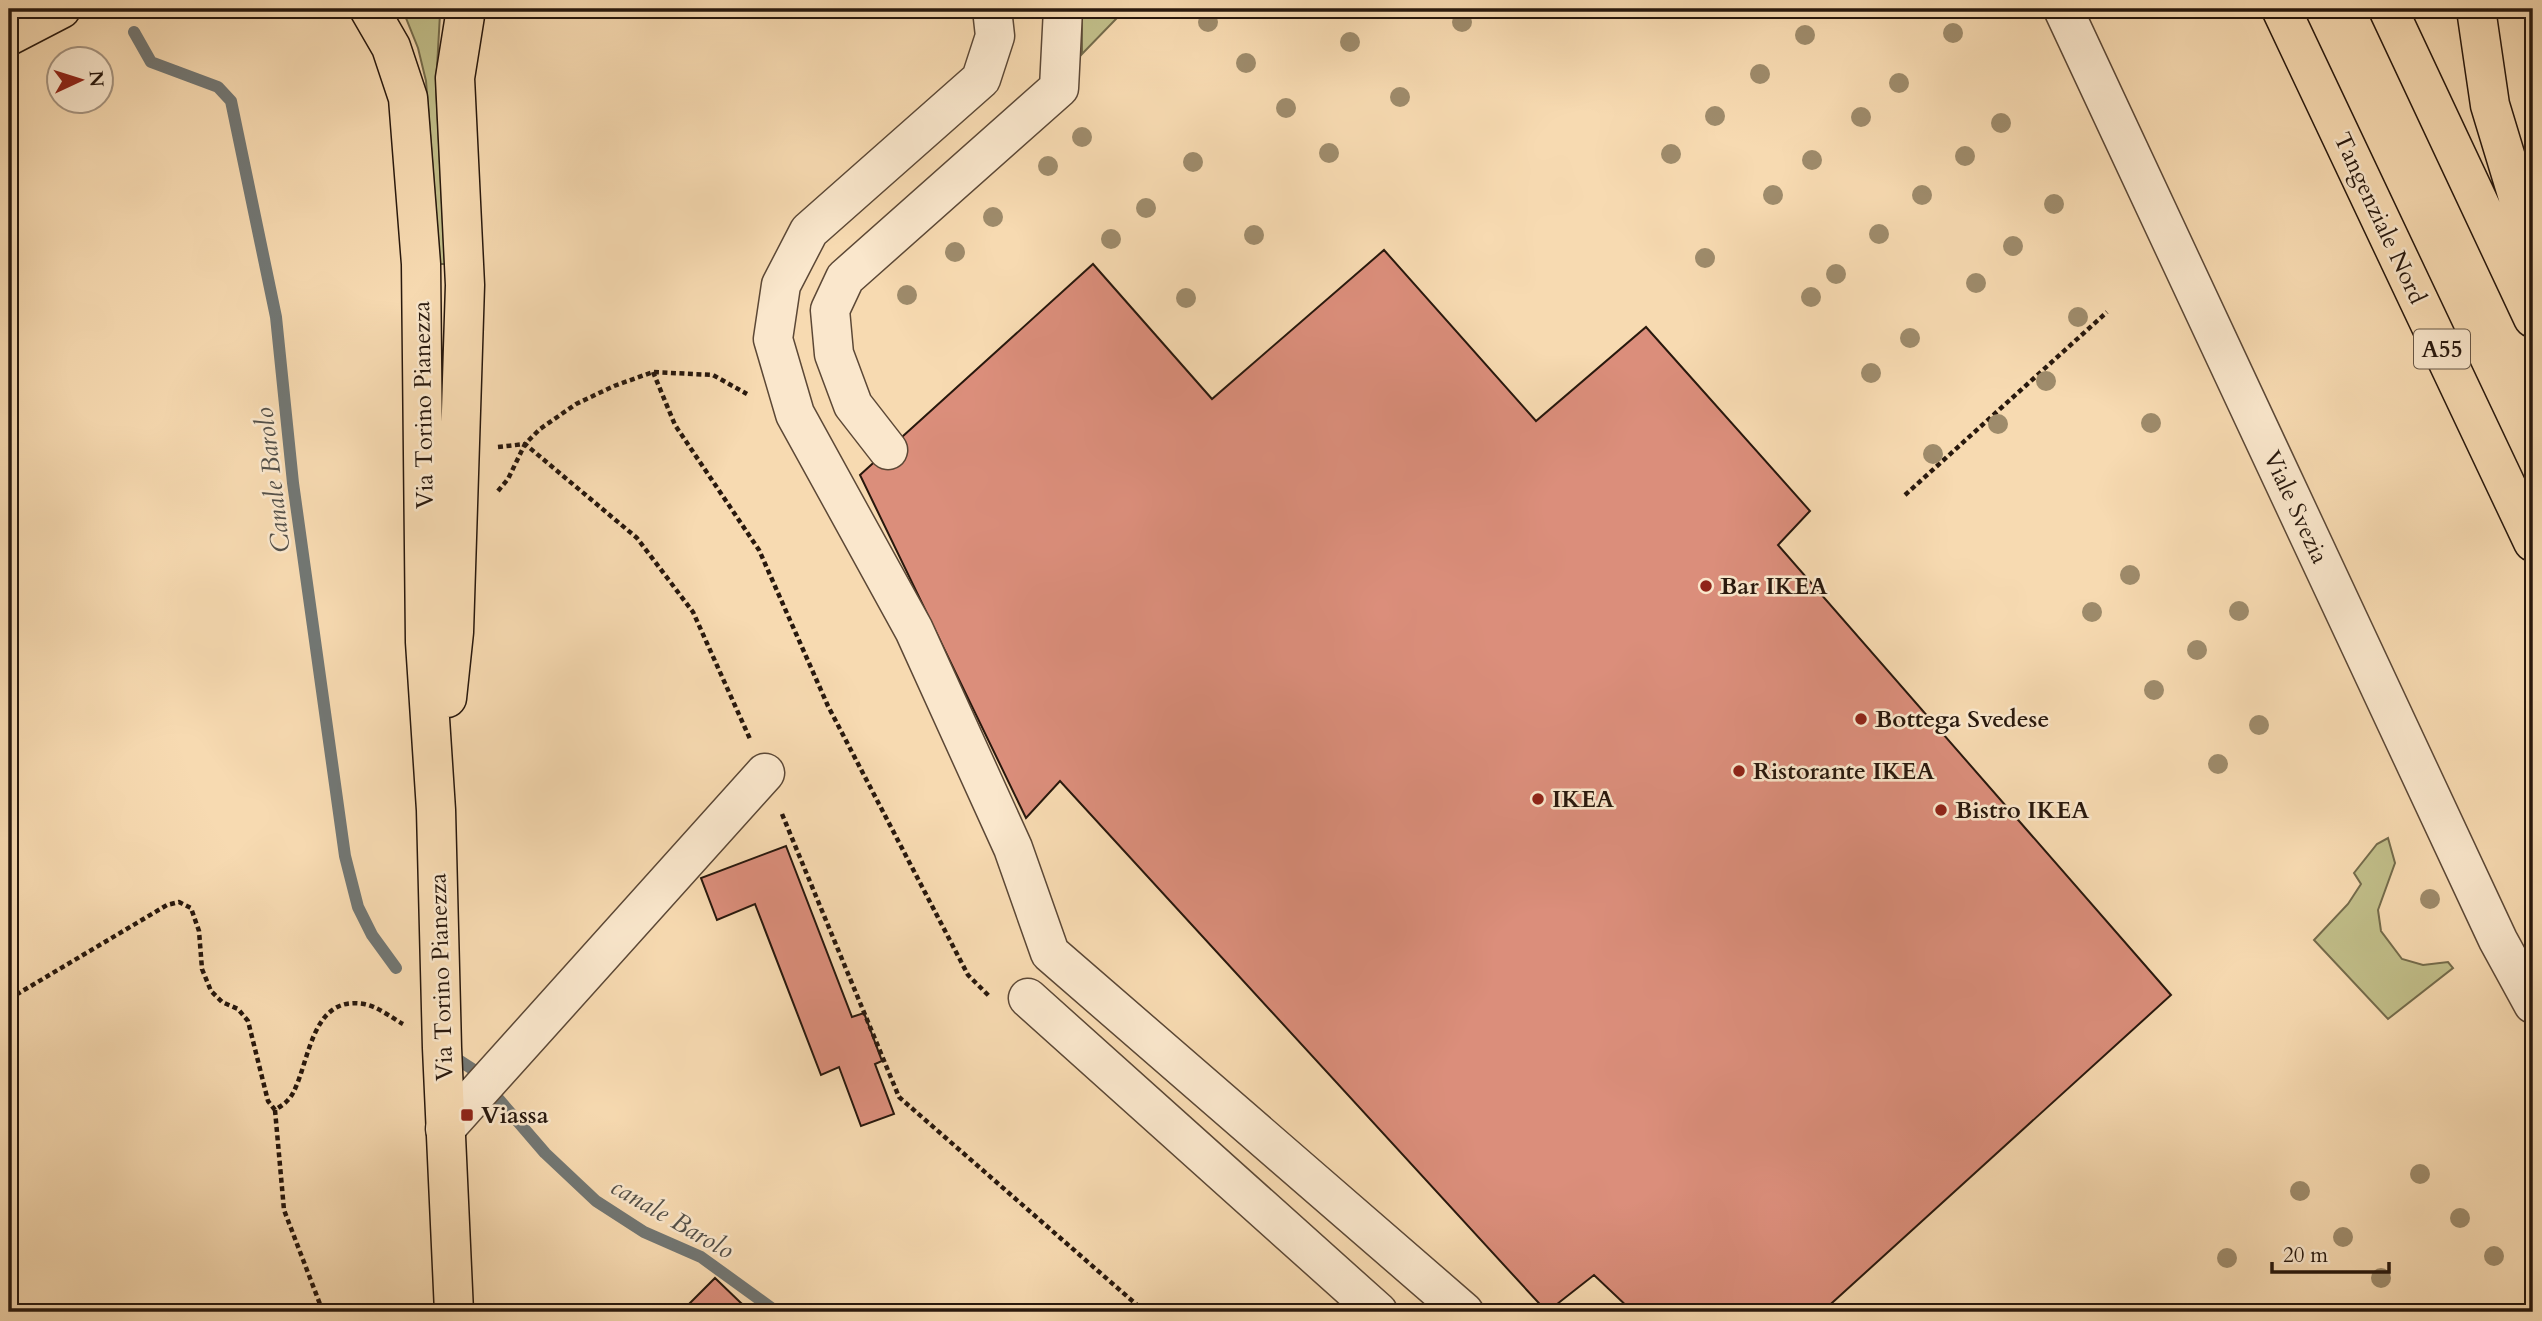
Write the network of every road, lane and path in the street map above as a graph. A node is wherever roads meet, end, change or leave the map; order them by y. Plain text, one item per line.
1 (61, 9) edge
2 (369, 9) edge
3 (466, 9) edge
4 (992, 9) edge
5 (1063, 9) edge
6 (2063, 9) edge
7 (2281, 9) edge
8 (2388, 9) edge
9 (2476, 9) edge
10 (9, 36) edge
11 (2533, 247) edge
12 (2107, 312) dead end
13 (2533, 318) edge
14 (653, 372) junction
15 (795, 414) junction
16 (888, 450) dead end
17 (508, 479) dead end
18 (1905, 495) dead end
19 (2533, 542) edge
20 (765, 773) dead end
21 (436, 810) junction
22 (9, 999) edge
23 (1012, 1000) joint
24 (2533, 1004) edge
25 (442, 1048) junction
26 (275, 1110) junction
27 (446, 1129) junction
28 (946, 1138) dead end
29 (323, 1312) edge
30 (454, 1312) edge
31 (1145, 1312) edge
32 (1378, 1312) edge
33 (1464, 1312) edge

1 - 10 main road
2 - 21 main road, Via Torino Pianezza
3 - 21 main road, Via Torino Pianezza
4 - 15 street
5 - 16 street
6 - 24 street, Viale Svezia
7 - 19 main road, Tangenziale Nord / A55
8 - 13 main road
9 - 11 main road
12 - 18 path
14 - 15 path
14 - 17 path
14 - 23 path
15 - 33 street
20 - 27 street
21 - 25 main road, Via Torino Pianezza
22 - 26 path
23 - 32 street
25 - 26 path
25 - 27 main road, Via Torino Pianezza
26 - 29 path
27 - 30 main road, Via Torino Pianezza
28 - 31 path

